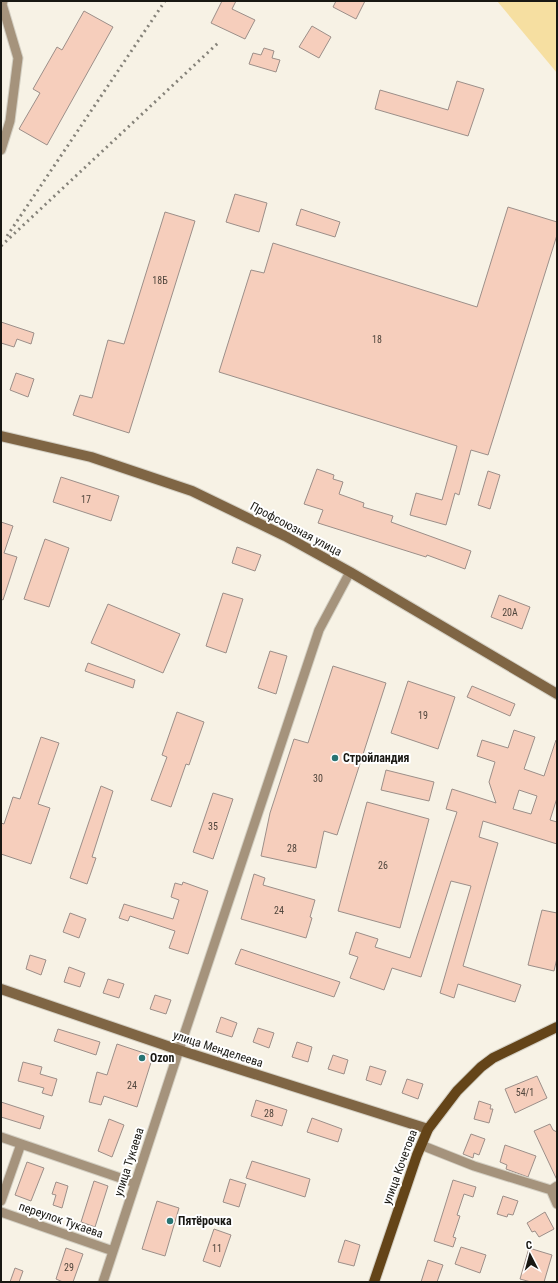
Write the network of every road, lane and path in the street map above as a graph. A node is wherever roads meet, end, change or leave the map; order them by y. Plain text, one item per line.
1 (3, 1) edge
2 (1, 150) edge
3 (1, 436) edge
4 (350, 572) junction
5 (557, 694) edge
6 (1, 989) edge
7 (557, 1027) edge
8 (179, 1050) junction
9 (428, 1129) junction
10 (1, 1137) edge
11 (21, 1144) junction
12 (421, 1145) junction
13 (135, 1183) junction
14 (554, 1188) edge
15 (1, 1201) edge
16 (557, 1204) edge
17 (1, 1212) edge
18 (113, 1251) junction
19 (103, 1282) edge
20 (374, 1282) edge

1 - 2 street
3 - 4 main road, Профсоюзная улица
4 - 5 main road, Профсоюзная улица
4 - 8 street, улица Тукаева
6 - 8 main road, улица Менделеева
7 - 9 main road, улица Кочетова
8 - 9 main road, улица Менделеева
8 - 13 street, улица Тукаева
9 - 12 main road, улица Кочетова
10 - 11 street
11 - 13 street
11 - 15 street
12 - 14 street
12 - 20 main road, улица Кочетова
13 - 18 street, улица Тукаева
14 - 16 street
17 - 18 street, переулок Тукаева
18 - 19 street, улица Тукаева

